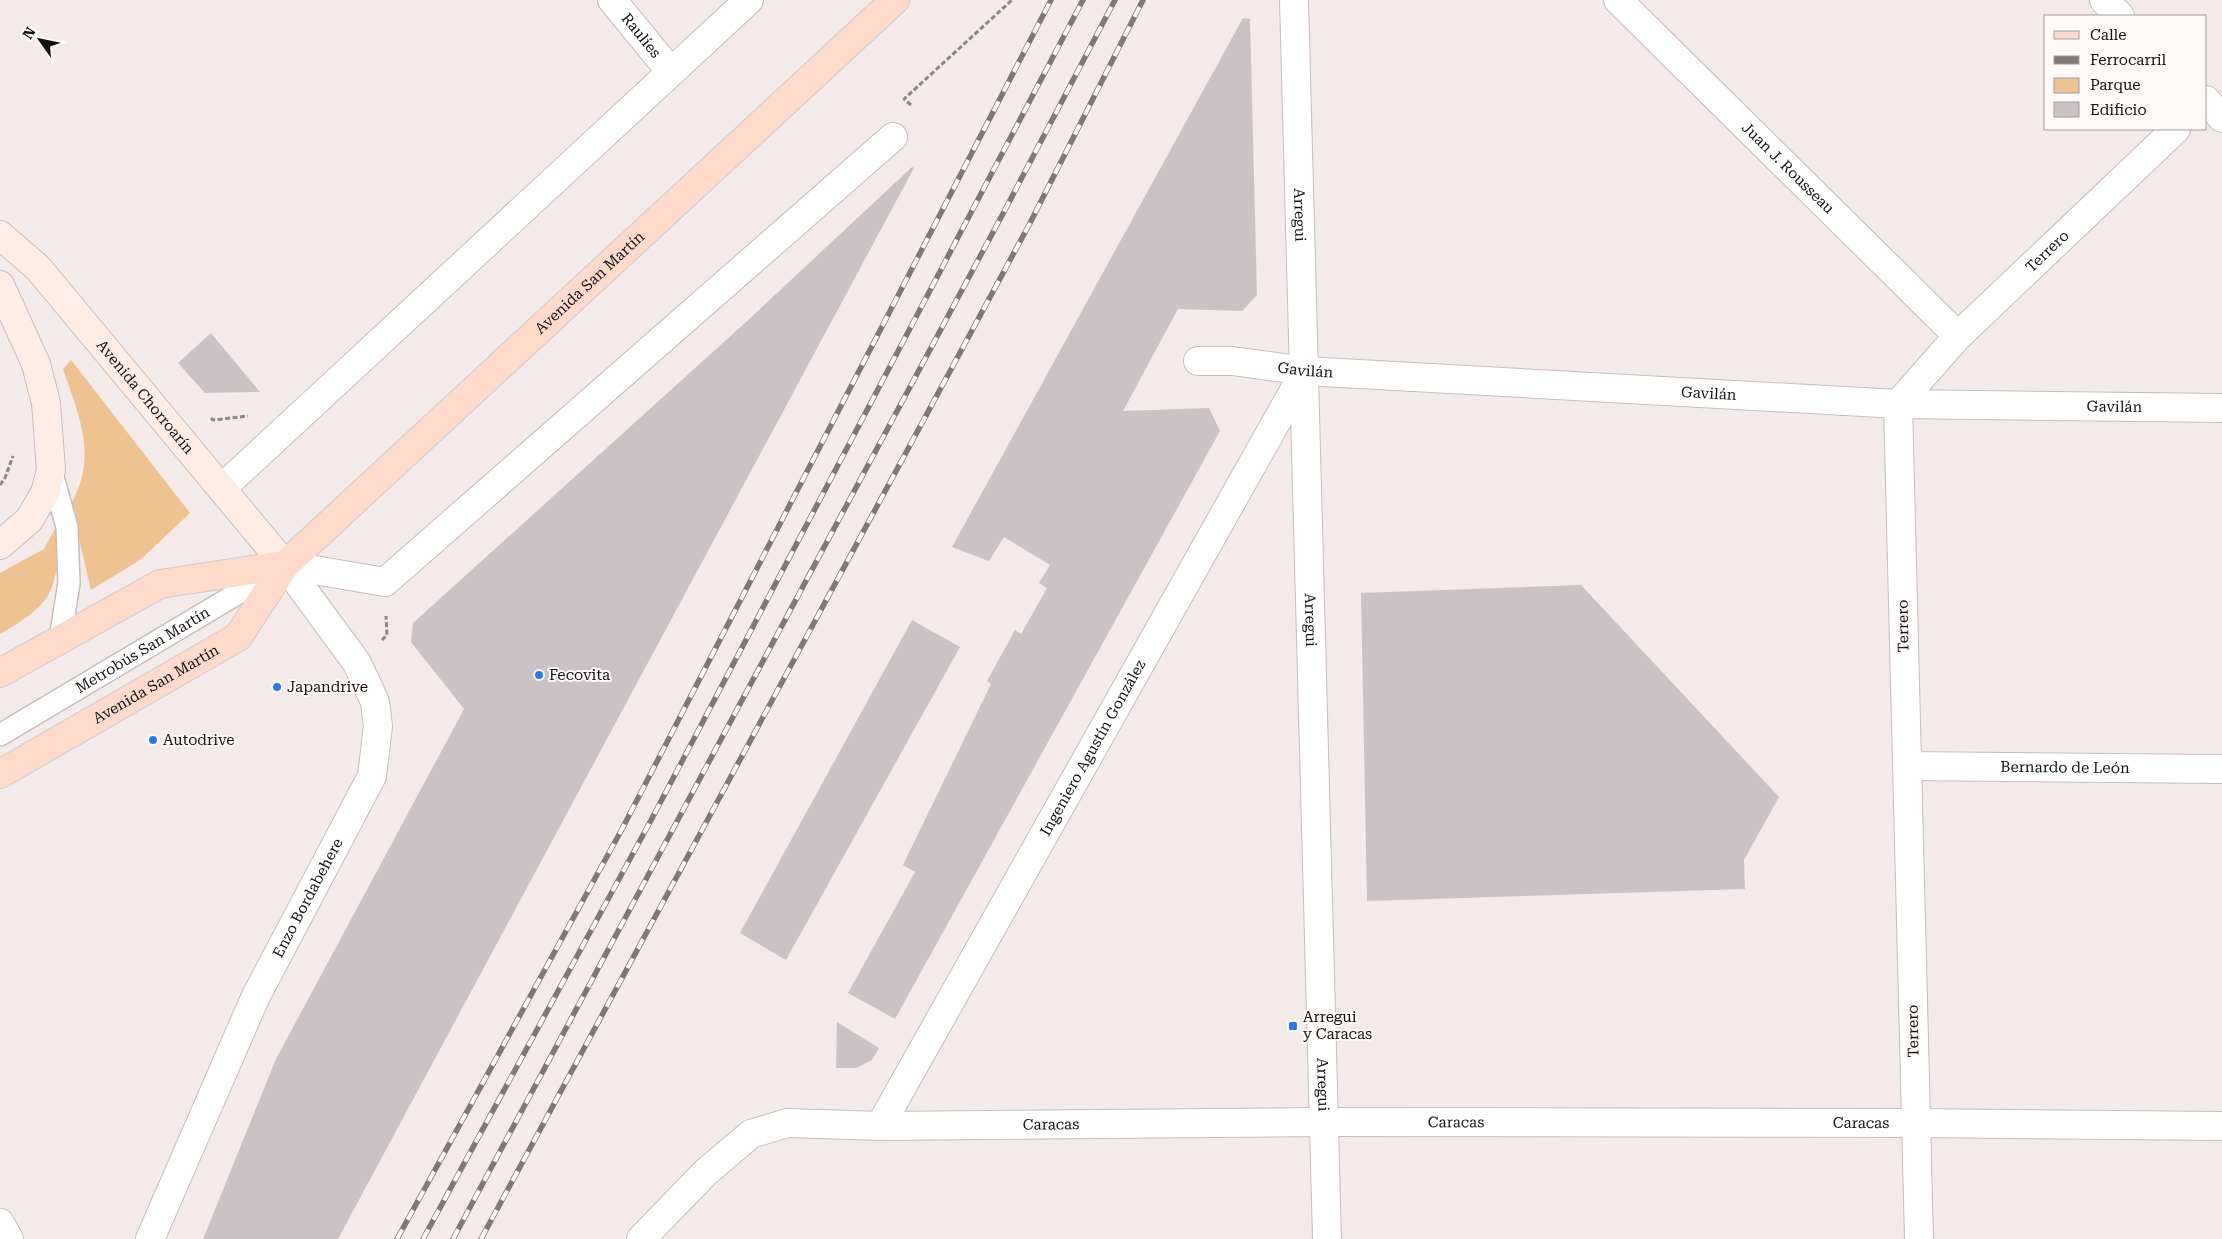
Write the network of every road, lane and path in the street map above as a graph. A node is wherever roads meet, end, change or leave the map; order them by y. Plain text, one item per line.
1 (612, 0) edge
2 (749, 0) edge
3 (895, 0) edge
4 (1012, 0) edge
5 (1294, 0) edge
6 (1618, 0) edge
7 (2104, 0) edge
8 (2119, 15) edge
9 (671, 72) junction
10 (2222, 86) edge
11 (2207, 99) edge
12 (2207, 101) edge
13 (2222, 118) edge
14 (2175, 130) edge
15 (894, 137) joint
16 (0, 235) edge
17 (0, 285) edge
18 (1958, 336) junction
19 (1198, 361) dead end
20 (1305, 371) junction
21 (1898, 404) junction
22 (2222, 408) edge
23 (207, 413) dead end
24 (275, 437) junction
25 (12, 449) dead end
26 (51, 470) junction
27 (0, 485) edge
28 (222, 488) junction
29 (0, 546) edge
30 (285, 565) junction
31 (60, 639) junction
32 (0, 673) edge
33 (0, 735) edge
34 (1907, 766) junction
35 (2222, 769) edge
36 (0, 774) edge
37 (1326, 1122) junction
38 (1916, 1123) junction
39 (880, 1126) junction
40 (2222, 1126) edge
41 (0, 1223) edge
42 (9, 1239) edge
43 (150, 1239) edge
44 (641, 1239) edge
45 (1327, 1239) edge
46 (1918, 1239) edge

1 - 9 street, Raulíes
2 - 9 street
3 - 30 main road, Avenida San Martín
4 - 15 path
5 - 20 street, Arregui
6 - 18 street, Juan J. Rousseau
7 - 8 street
9 - 24 street
10 - 11 street
12 - 13 street
14 - 18 street, Terrero
15 - 30 street
16 - 28 main road, Avenida Chorroarín
17 - 26 main road
18 - 21 street, Terrero
19 - 20 street, Gavilán
20 - 21 street, Gavilán
20 - 37 street, Arregui
20 - 39 street, Ingeniero Agustín González
21 - 22 street, Gavilán
21 - 34 street, Terrero
23 - 24 path
24 - 28 street
25 - 27 path
26 - 29 main road
26 - 31 lane
28 - 30 main road, Avenida Chorroarín
30 - 31 main road
30 - 33 lane, Metrobús San Martín
30 - 36 main road, Avenida San Martín
30 - 43 street, Enzo Bordabehere
31 - 32 main road
34 - 35 street, Bernardo de León
34 - 38 street, Terrero
37 - 38 street, Caracas
37 - 39 street, Caracas
37 - 45 street, Arregui
38 - 40 street, Caracas
38 - 46 street, Terrero
39 - 44 street, Caracas
41 - 42 street

